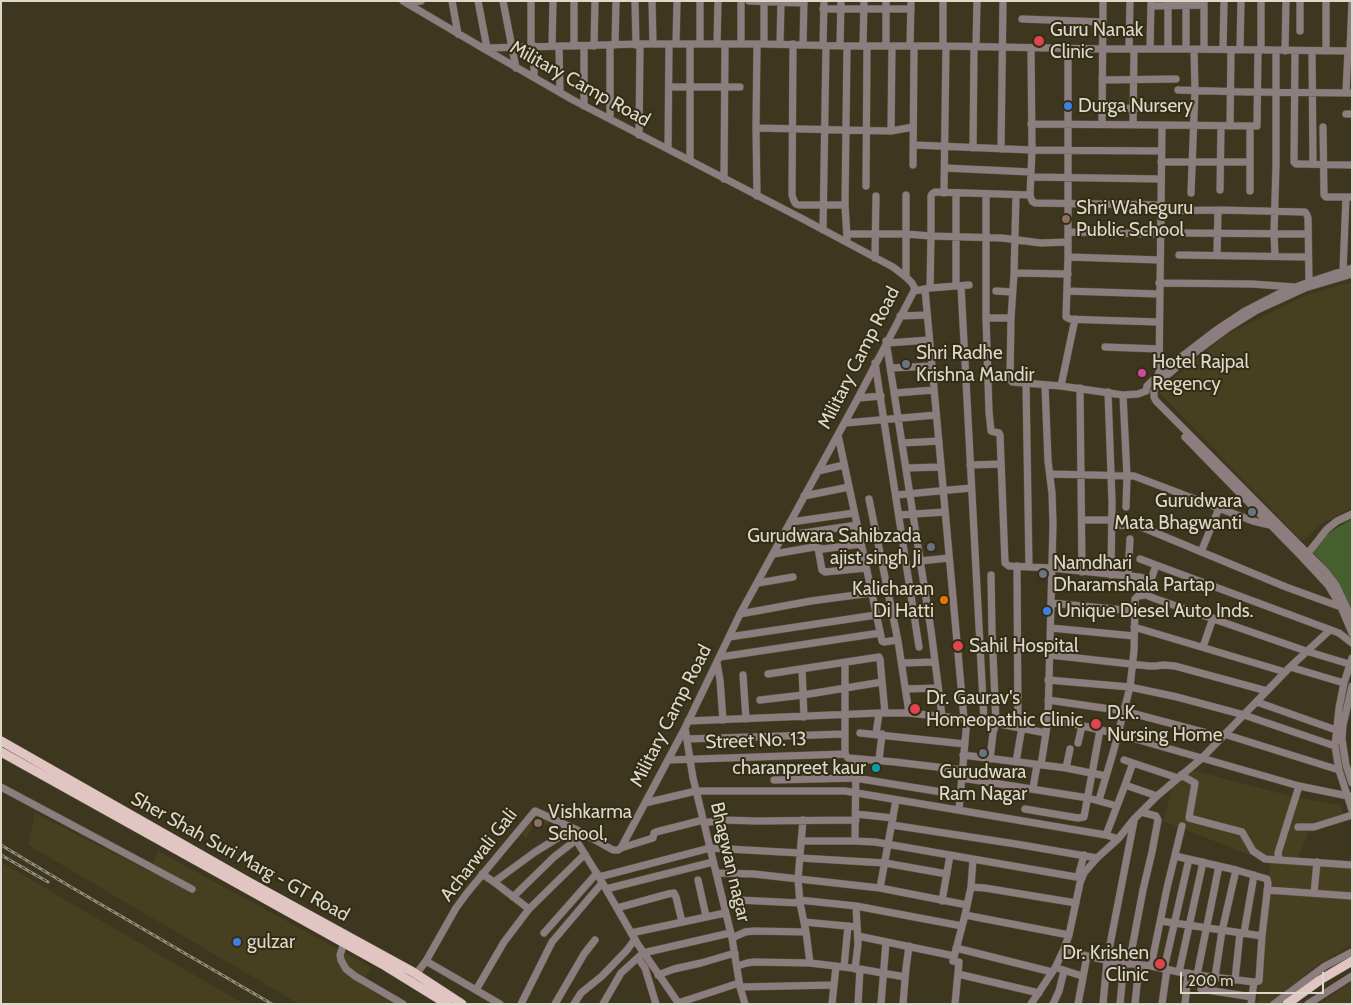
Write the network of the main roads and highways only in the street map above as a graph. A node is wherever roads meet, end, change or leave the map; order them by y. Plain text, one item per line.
1 (1, 741) edge
2 (1, 752) edge
3 (1352, 961) edge
4 (1352, 968) edge
5 (415, 974) junction
6 (447, 1004) edge
7 (462, 1004) edge
8 (1287, 1004) edge
9 (1296, 1004) edge

1 - 5 main road, Sher Shah Suri Marg - GT Road
2 - 5 main road, Sher Shah Suri Marg - GT Road
3 - 8 main road
4 - 9 main road
5 - 6 main road, Sher Shah Suri Marg - GT Road
5 - 7 main road, Sher Shah Suri Marg - GT Road

